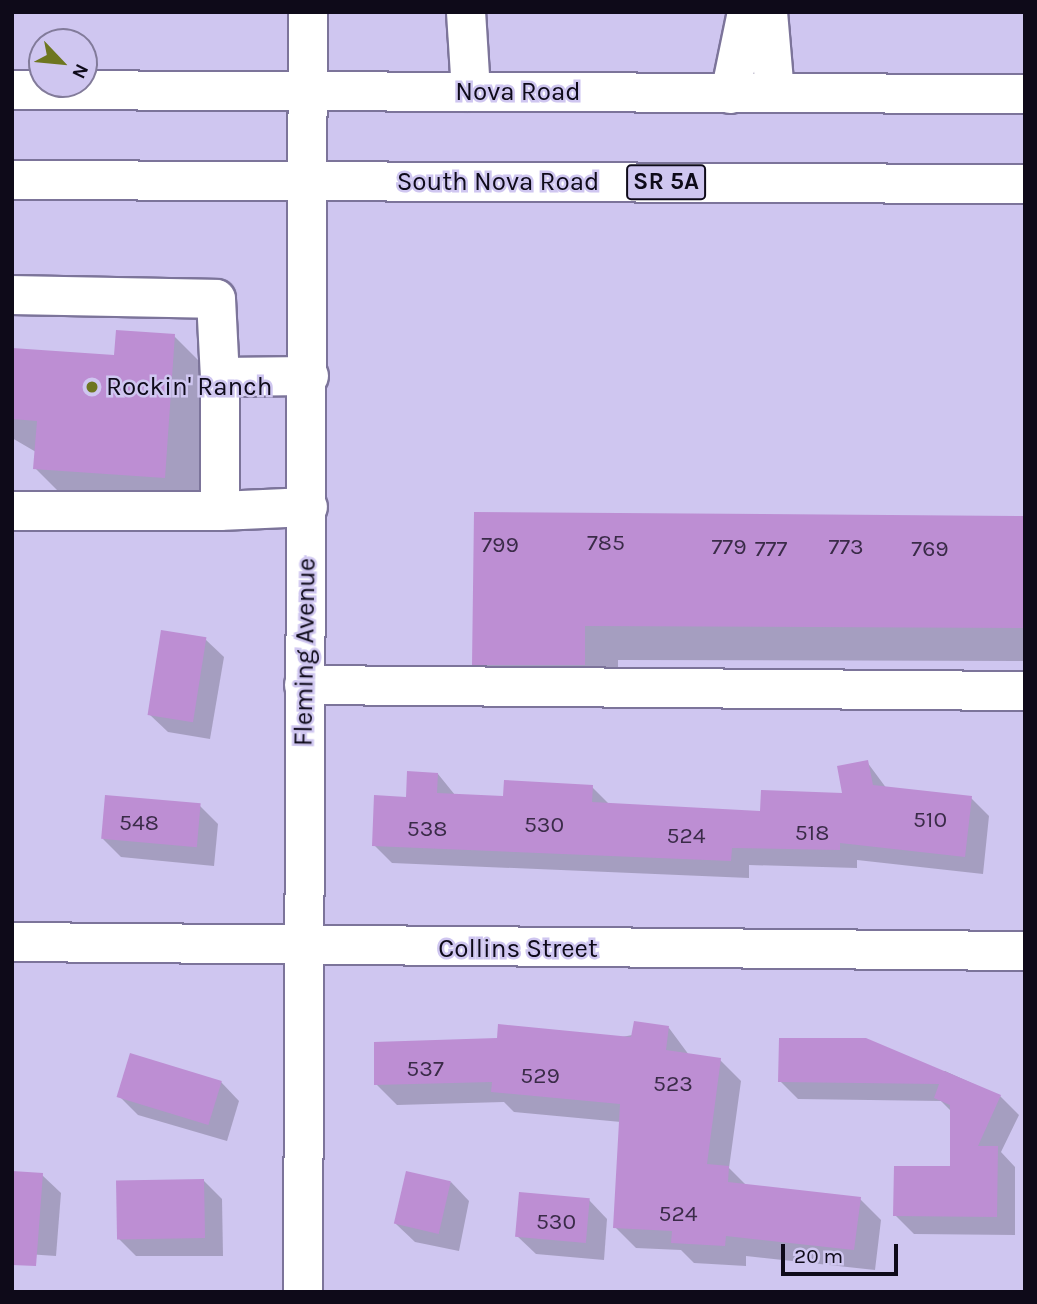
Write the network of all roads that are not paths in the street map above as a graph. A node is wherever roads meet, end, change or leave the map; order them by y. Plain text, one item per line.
1 (308, 12) edge
2 (466, 12) edge
3 (747, 12) edge
4 (768, 12) edge
5 (12, 90) edge
6 (308, 91) junction
7 (471, 92) junction
8 (775, 93) junction
9 (730, 94) junction
10 (1025, 94) edge
11 (12, 180) edge
12 (308, 181) junction
13 (1025, 184) edge
14 (12, 295) edge
15 (309, 376) junction
16 (220, 377) junction
17 (307, 507) junction
18 (12, 511) edge
19 (220, 512) junction
20 (304, 685) junction
21 (1025, 691) edge
22 (12, 942) edge
23 (302, 947) junction
24 (1025, 951) edge
25 (303, 1292) edge

1 - 6 street, Fleming Avenue
2 - 7 street
3 - 9 street
4 - 8 street
5 - 6 street, Nova Road
6 - 7 street, Nova Road
6 - 12 street, Fleming Avenue
7 - 9 street, Nova Road
8 - 9 street, Nova Road
8 - 10 street, Nova Road
11 - 12 street, South Nova Road / SR 5A
12 - 13 street, South Nova Road / SR 5A
12 - 15 street, Fleming Avenue
14 - 16 street
15 - 16 street
15 - 17 street, Fleming Avenue
16 - 19 street
17 - 19 street
17 - 20 street, Fleming Avenue
18 - 19 street
20 - 21 street
20 - 23 street, Fleming Avenue
22 - 23 street, Collins Street
23 - 24 street, Collins Street
23 - 25 street, Fleming Avenue

